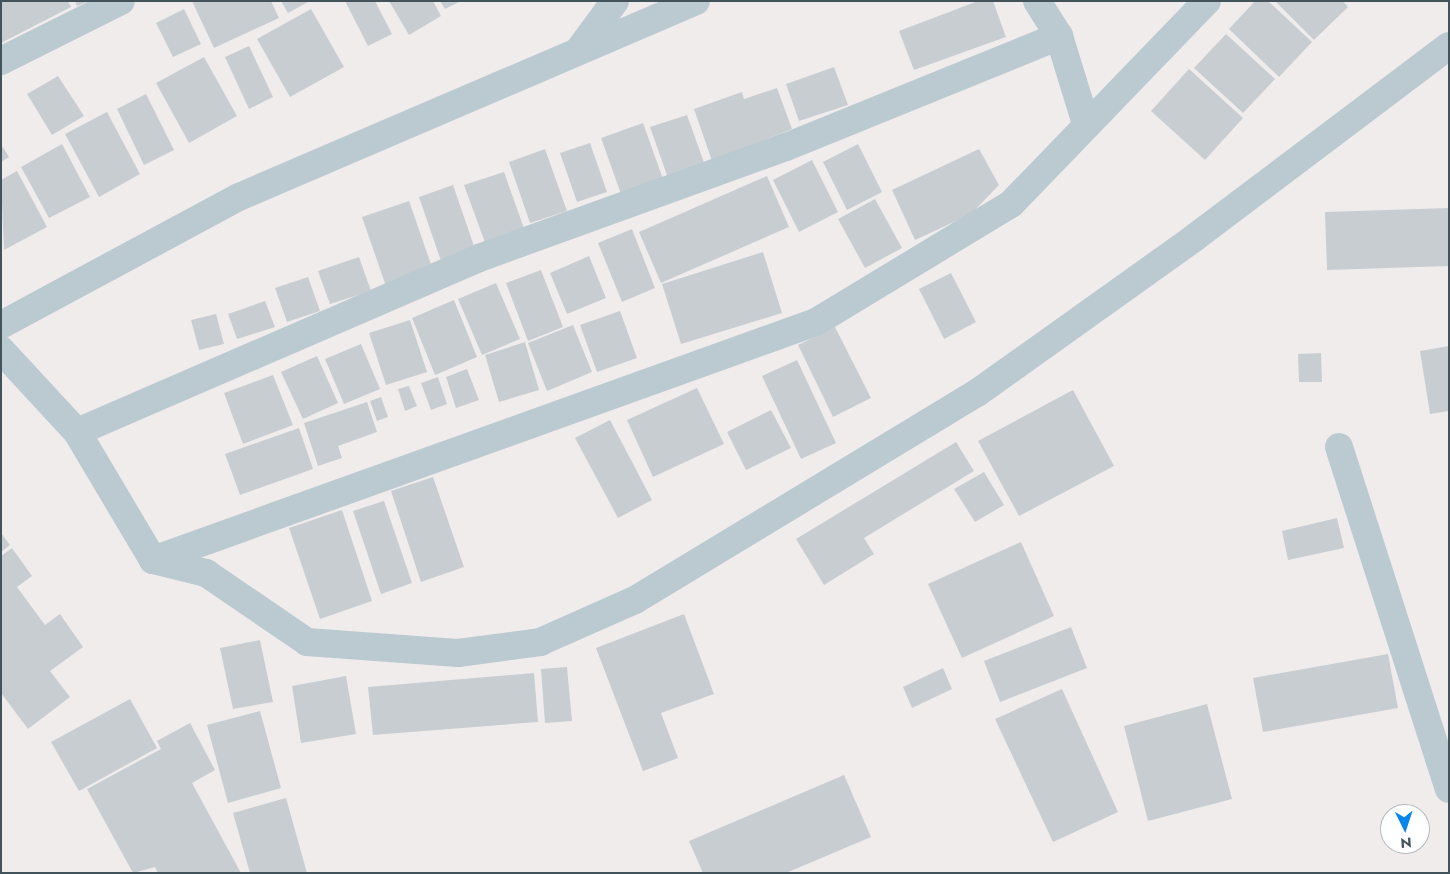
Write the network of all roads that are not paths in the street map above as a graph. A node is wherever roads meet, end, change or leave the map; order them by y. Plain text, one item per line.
1 (121, 1) edge
2 (615, 1) edge
3 (696, 1) edge
4 (1037, 1) edge
5 (1207, 1) edge
6 (1059, 36) junction
7 (1449, 46) edge
8 (578, 52) junction
9 (1, 61) edge
10 (1086, 124) junction
11 (1, 325) edge
12 (1, 350) edge
13 (77, 432) junction
14 (1339, 447) dead end
15 (153, 560) junction
16 (1449, 790) edge

1 - 9 street
2 - 8 street
3 - 8 street
4 - 6 street
5 - 10 street
6 - 10 street
6 - 13 street
7 - 15 street
8 - 11 street
10 - 15 street
12 - 13 street
13 - 15 street
14 - 16 street

